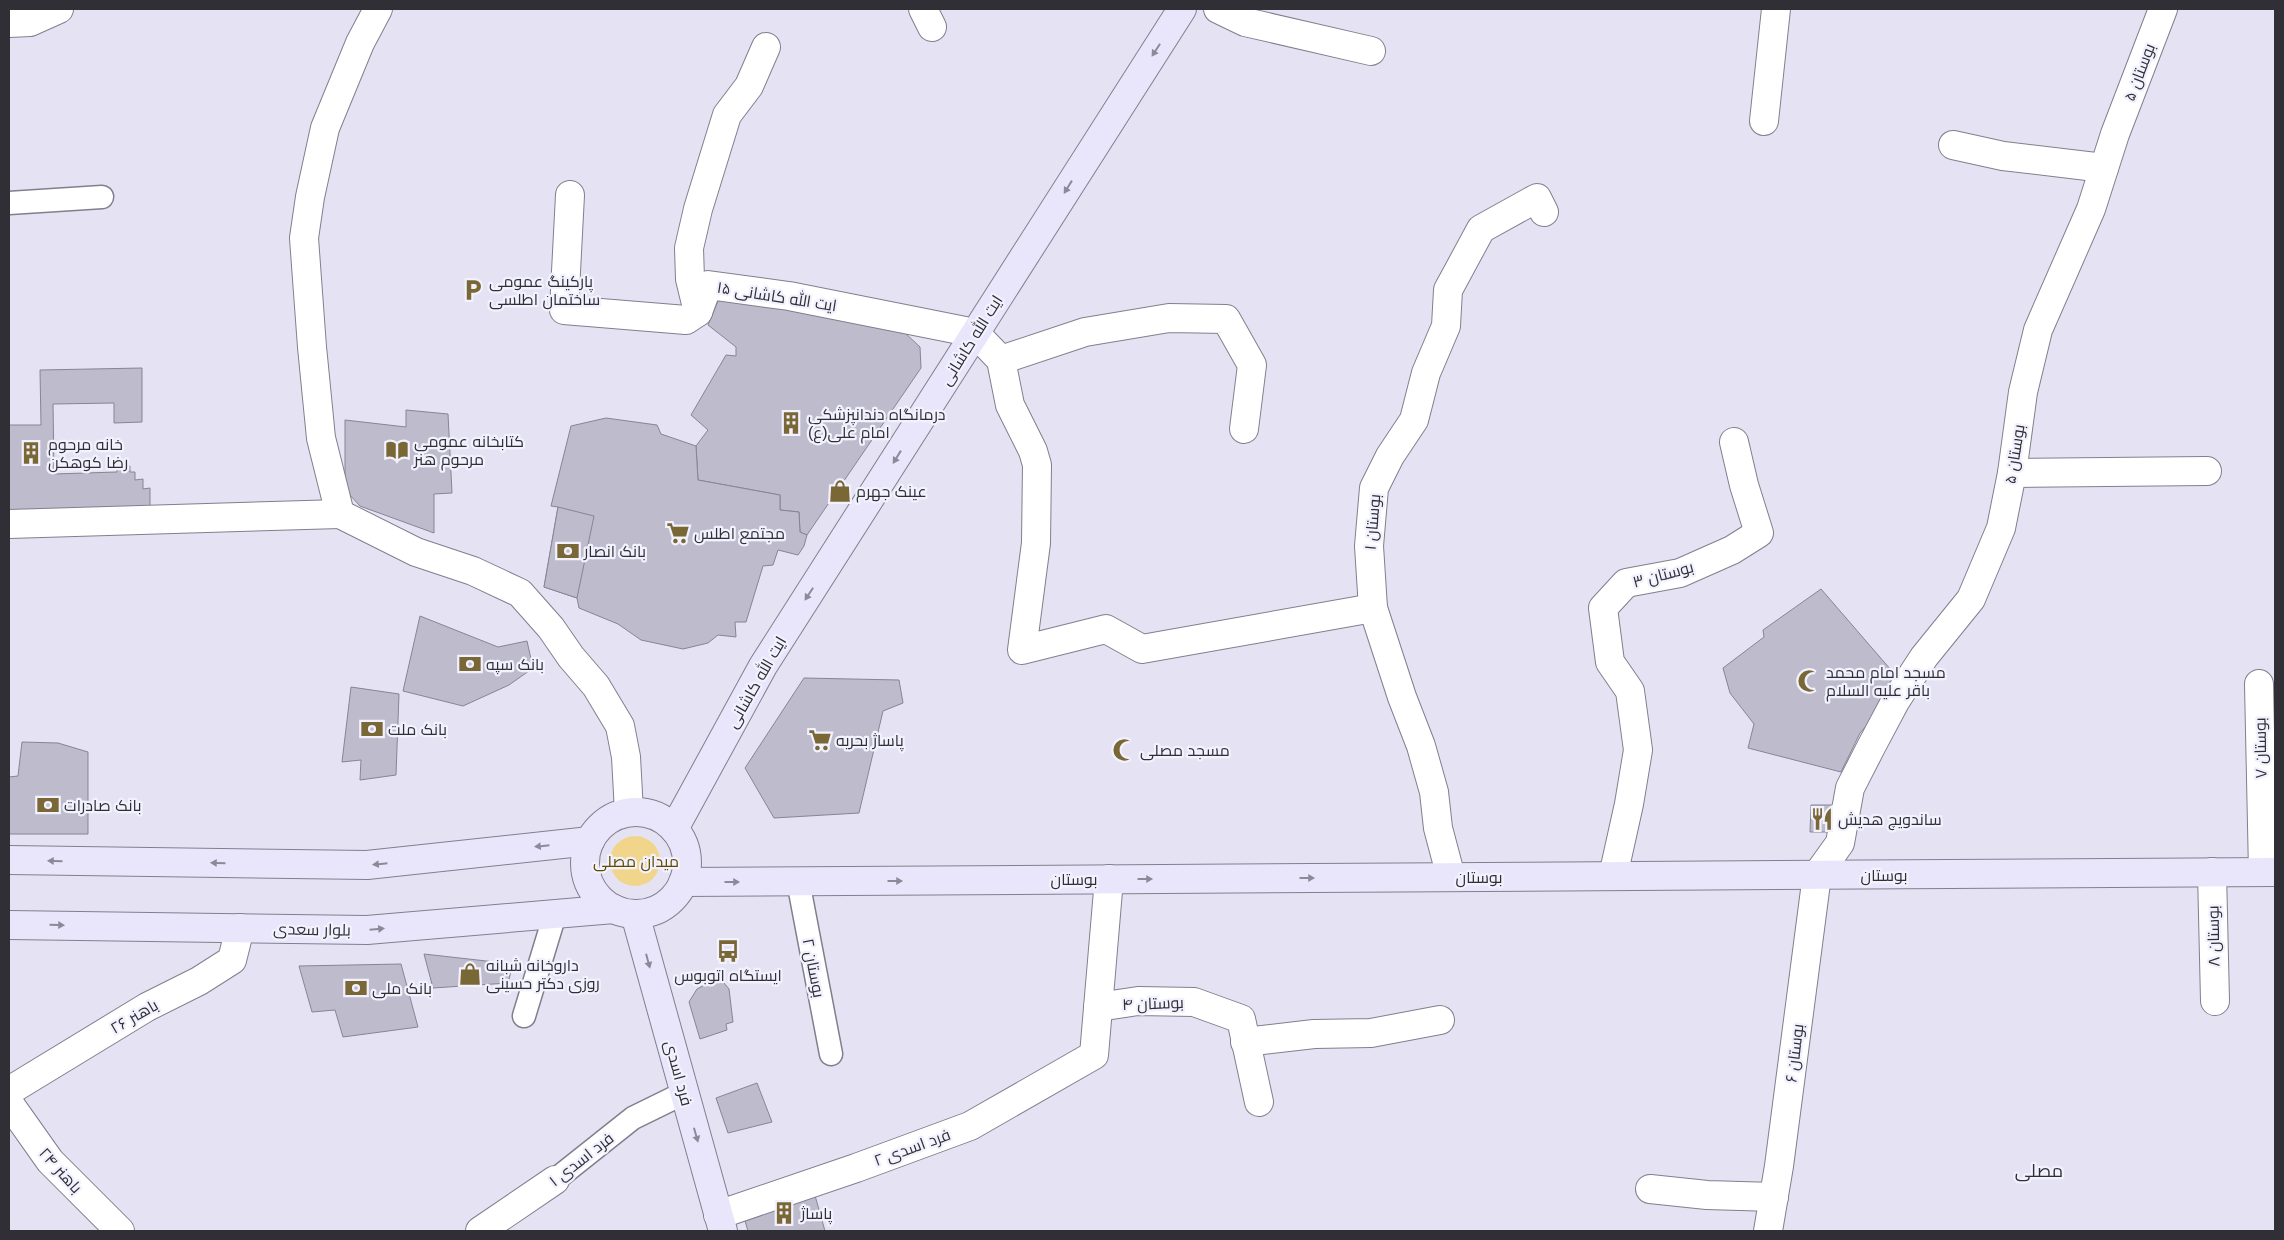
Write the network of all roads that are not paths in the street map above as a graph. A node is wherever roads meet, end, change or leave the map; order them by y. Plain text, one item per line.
1 (59, 9) edge
2 (378, 9) edge
3 (1182, 9) edge
4 (1218, 9) edge
5 (1776, 9) edge
6 (2163, 9) edge
7 (9, 23) edge
8 (766, 47) dead end
9 (1371, 51) dead end
10 (1764, 121) dead end
11 (1953, 144) dead end
12 (2104, 168) junction
13 (570, 195) dead end
14 (102, 196) dead end
15 (9, 204) edge
16 (1544, 212) dead end
17 (698, 312) junction
18 (975, 333) junction
19 (1001, 360) junction
20 (1244, 429) dead end
21 (1734, 442) dead end
22 (2207, 472) dead end
23 (2012, 473) junction
24 (340, 514) junction
25 (9, 524) edge
26 (1373, 608) junction
27 (2259, 684) dead end
28 (629, 812) junction
29 (674, 829) junction
30 (590, 841) junction
31 (9, 860) edge
32 (2212, 872) junction
33 (2269, 872) edge
34 (1817, 875) junction
35 (1612, 876) junction
36 (1451, 877) junction
37 (1108, 879) junction
38 (798, 881) junction
39 (684, 882) junction
40 (624, 912) junction
41 (555, 914) junction
42 (9, 924) edge
43 (240, 928) junction
44 (2215, 1001) dead end
45 (1098, 1007) junction
46 (524, 1016) dead end
47 (1440, 1020) dead end
48 (1246, 1042) junction
49 (831, 1054) dead end
50 (1094, 1055) joint
51 (9, 1091) edge
52 (684, 1094) junction
53 (1259, 1102) dead end
54 (9, 1103) edge
55 (555, 1180) joint
56 (1650, 1189) dead end
57 (1774, 1197) junction
58 (720, 1223) edge
59 (120, 1231) edge
60 (480, 1231) edge
61 (1768, 1231) edge

1 - 7 street
2 - 24 street
3 -> 18 main road, ایت الله کاشانی
4 - 9 street
5 - 10 street
6 - 12 street, بوستان ۵
8 - 17 street
11 - 12 street
12 - 23 street, بوستان ۵
13 - 17 street, ایت الله کاشانی ۱۵
14 - 15 lane
16 - 26 street, بوستان ۱
17 - 18 street, ایت الله کاشانی ۱۵
18 - 19 street
18 -> 29 main road, ایت الله کاشانی
19 - 20 street
19 - 26 street
21 - 35 street, بوستان ۳
22 - 23 street
23 - 34 street, بوستان ۵
24 - 25 street
24 - 28 street
26 - 36 street, بوستان ۱
27 - 33 street, بوستان ۷
28 - 29 main road
28 - 30 main road
29 - 39 main road
30 -> 31 main road
30 - 40 main road
32 - 33 main road, بوستان
32 - 34 main road, بوستان
32 - 44 street, بوستان ۸
34 - 35 main road, بوستان
34 - 57 street, بوستان ۶
35 - 36 main road, بوستان
37 -> 36 main road, بوستان
38 -> 37 main road, بوستان
37 - 45 street, بوستان ۴
39 -> 38 main road, بوستان
38 - 49 lane, بوستان ۲
39 - 40 main road
40 - 41 main road, بلوار سعدی
40 -> 52 main road, فرد اسدی
43 -> 41 main road, بلوار سعدی
41 - 46 lane
42 -> 43 main road, بلوار سعدی
43 - 51 street, باهنر ۲۶
45 - 48 street, بوستان ۴
45 - 50 street, بوستان ۴
47 - 48 street
48 - 53 street, بوستان ۴
50 - 58 street, فرد اسدی ۲
52 - 55 lane, فرد اسدی ۱
52 -> 58 main road, فرد اسدی
54 - 59 street, باهنر ۲۴
55 - 60 street, فرد اسدی ۱
56 - 57 street
57 - 61 street, بوستان ۶

